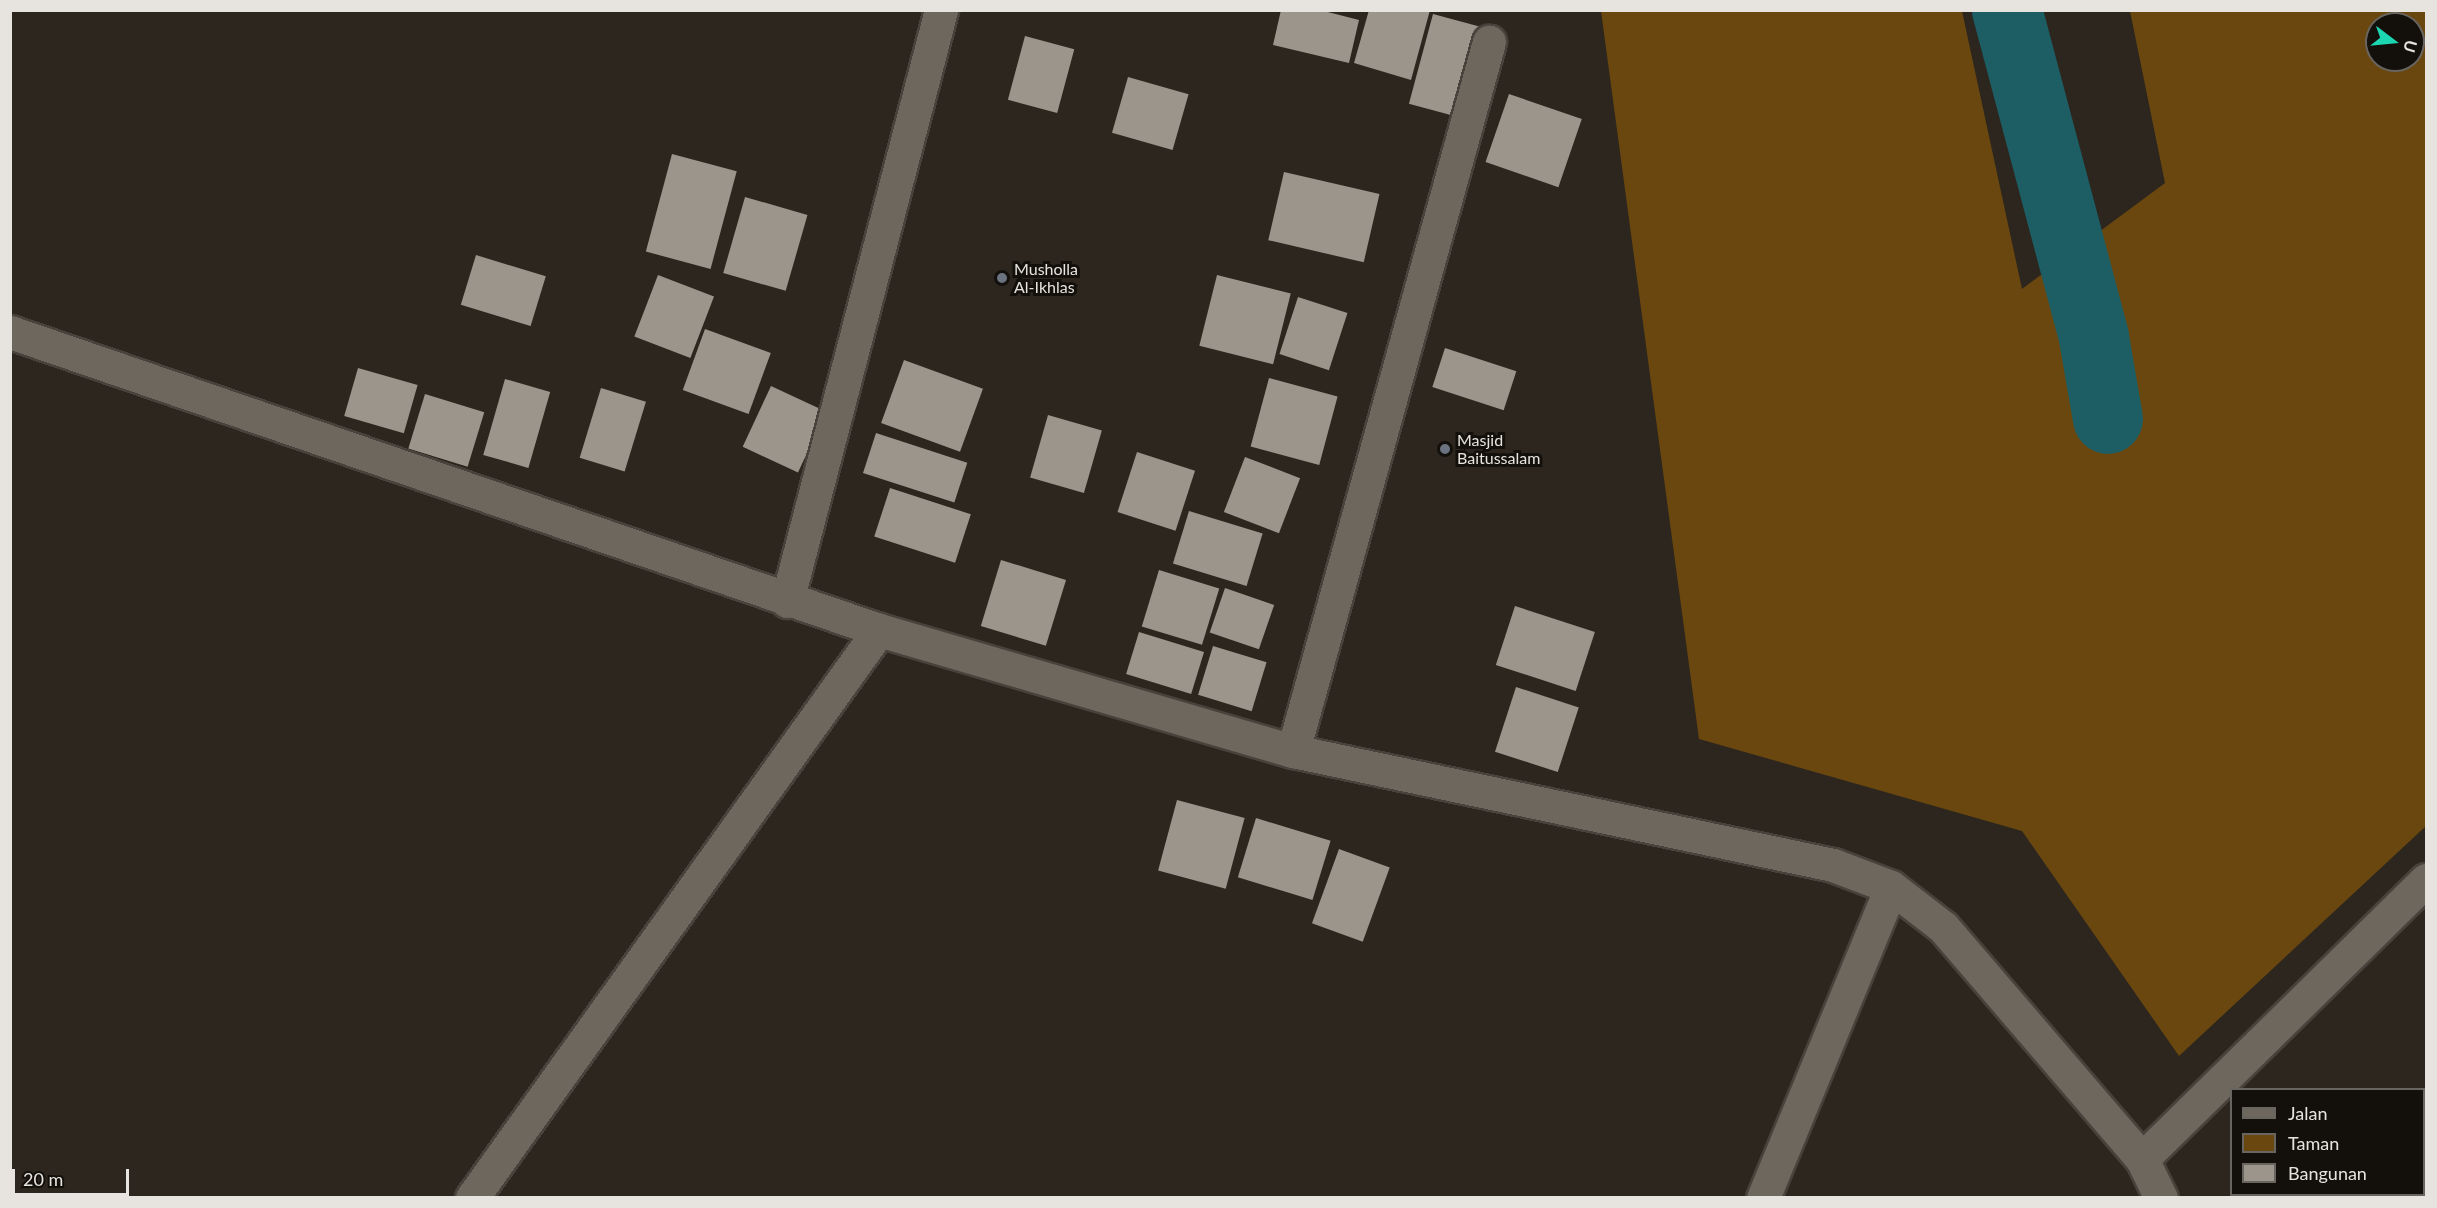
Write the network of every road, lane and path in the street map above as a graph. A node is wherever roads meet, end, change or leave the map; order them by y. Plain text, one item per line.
1 (941, 10) edge
2 (1489, 42) dead end
3 (10, 332) edge
4 (787, 601) junction
5 (879, 630) junction
6 (1293, 751) junction
7 (2427, 880) edge
8 (1891, 887) junction
9 (2142, 1159) junction
10 (472, 1197) edge
11 (1763, 1197) edge
12 (2161, 1197) edge

1 - 4 street
2 - 6 street
3 - 4 street
4 - 5 street
5 - 6 street
5 - 10 street
6 - 8 street
7 - 9 street
8 - 9 street
8 - 11 street
9 - 12 street

